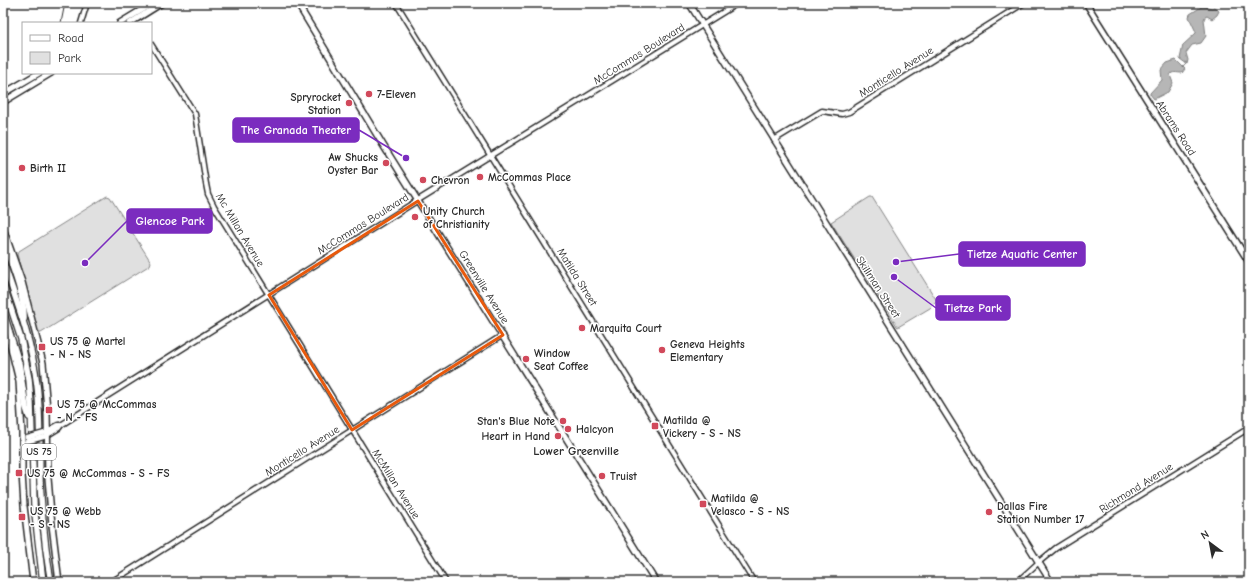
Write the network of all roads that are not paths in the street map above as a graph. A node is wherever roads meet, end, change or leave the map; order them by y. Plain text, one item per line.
1 (87, 3) edge
2 (152, 3) edge
3 (162, 3) edge
4 (297, 3) edge
5 (396, 3) edge
6 (689, 3) edge
7 (738, 3) edge
8 (1024, 3) edge
9 (1086, 3) edge
10 (136, 20) edge
11 (81, 22) edge
12 (125, 22) edge
13 (703, 25) junction
14 (152, 46) edge
15 (37, 74) edge
16 (49, 74) edge
17 (29, 79) junction
18 (33, 84) junction
19 (5, 92) edge
20 (3, 102) edge
21 (774, 140) junction
22 (491, 156) junction
23 (418, 201) junction
24 (3, 228) edge
25 (3, 241) edge
26 (3, 262) edge
27 (1249, 262) edge
28 (3, 284) edge
29 (268, 295) junction
30 (3, 311) edge
31 (3, 320) edge
32 (24, 324) junction
33 (503, 336) junction
34 (330, 395) joint
35 (31, 424) junction
36 (1249, 428) edge
37 (352, 430) junction
38 (46, 434) junction
39 (25, 440) junction
40 (1038, 562) junction
41 (32, 582) edge
42 (43, 582) edge
43 (51, 582) edge
44 (59, 582) edge
45 (111, 582) edge
46 (446, 582) edge
47 (656, 582) edge
48 (754, 582) edge
49 (1017, 582) edge
50 (1051, 582) edge

1 - 11 street
2 - 10 main road
3 - 10 main road
4 - 23 main road, Greenville Avenue
5 - 22 street, Matilda Street
6 - 13 main road, Skillman Street
7 - 13 street, McCommas Boulevard
8 - 21 street, Monticello Avenue
9 - 27 main road, Abrams Road
10 - 12 main road
13 - 21 main road, Skillman Street
13 - 22 street, McCommas Boulevard
14 - 29 street, Mc Millan Avenue
15 - 17 main road
16 - 18 main road
17 - 18 main road
17 - 19 main road
18 - 20 main road
21 - 40 main road, Skillman Street
22 - 23 street, McCommas Boulevard
22 - 48 street, Matilda Street
23 - 29 street, McCommas Boulevard
23 - 33 main road, Greenville Avenue
24 - 38 main road
25 - 32 highway
26 - 32 highway, US 75
28 - 35 highway, US 75
29 - 34 street, Mc Millan Avenue
29 - 38 street, McCommas Boulevard
30 - 35 highway
31 - 39 main road
32 - 43 highway, US 75
33 - 37 street, Monticello Avenue
33 - 47 main road, Greenville Avenue
34 - 37 street, McMillan Avenue
35 - 42 highway, US 75
36 - 40 street, Richmond Avenue
37 - 45 street, Monticello Avenue
37 - 46 street, McMillan Avenue
38 - 39 street, McCommas Boulevard, bridge
38 - 44 main road
39 - 41 main road
40 - 49 street, Richmond Avenue
40 - 50 main road, Skillman Street

